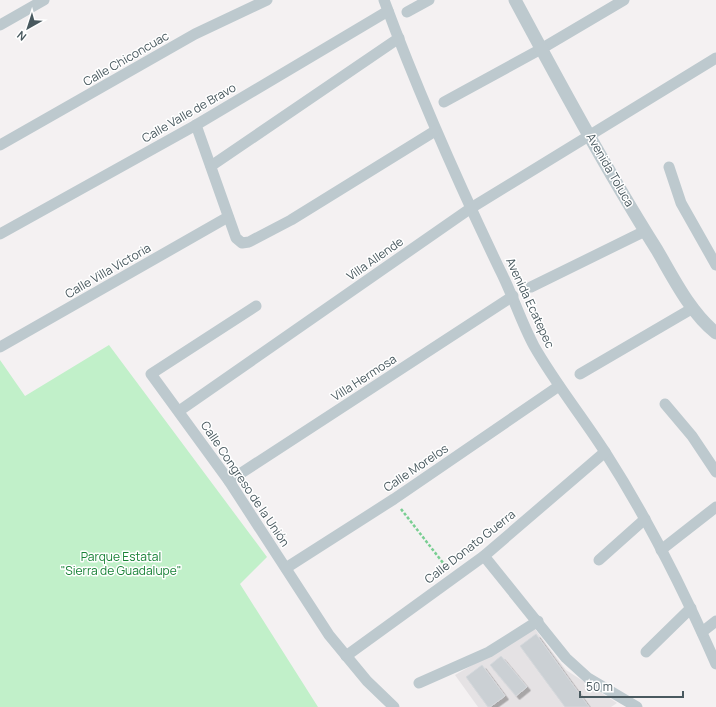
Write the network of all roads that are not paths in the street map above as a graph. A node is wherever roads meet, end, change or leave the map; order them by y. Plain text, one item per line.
1 (44, 0) edge
2 (267, 0) edge
3 (384, 0) edge
4 (429, 0) edge
5 (515, 0) edge
6 (624, 0) edge
7 (388, 11) junction
8 (407, 12) dead end
9 (0, 25) edge
10 (398, 38) junction
11 (541, 49) junction
12 (716, 58) edge
13 (444, 102) dead end
14 (196, 125) junction
15 (435, 131) junction
16 (591, 136) junction
17 (0, 145) edge
18 (211, 166) junction
19 (669, 167) dead end
20 (471, 208) junction
21 (228, 216) junction
22 (645, 231) junction
23 (0, 234) edge
24 (716, 265) edge
25 (531, 287) dead end
26 (513, 296) junction
27 (256, 306) dead end
28 (693, 308) junction
29 (716, 333) edge
30 (0, 347) edge
31 (580, 374) dead end
32 (559, 386) junction
33 (665, 404) dead end
34 (179, 411) junction
35 (605, 452) junction
36 (716, 472) edge
37 (229, 481) junction
38 (716, 507) edge
39 (645, 519) junction
40 (661, 550) junction
41 (484, 556) junction
42 (599, 560) dead end
43 (286, 568) junction
44 (691, 608) junction
45 (538, 621) junction
46 (716, 621) edge
47 (702, 632) junction
48 (646, 652) dead end
49 (346, 656) junction
50 (716, 664) edge
51 (419, 683) dead end
52 (394, 707) edge
53 (637, 707) edge

1 - 9 street
2 - 17 street, Calle Chiconcuac
3 - 7 street, Avenida Ecatepec
4 - 8 street
5 - 11 street, Avenida Toluca
6 - 11 street
7 - 10 street, Avenida Ecatepec
7 - 14 street, Calle Valle de Bravo
10 - 15 street, Avenida Ecatepec
10 - 18 street
11 - 13 street
11 - 16 street, Avenida Toluca
12 - 16 street, Villa Allende
14 - 18 street
14 - 23 street, Calle Valle de Bravo
15 - 20 street, Avenida Ecatepec
15 - 21 street
16 - 20 street, Villa Allende
16 - 22 street, Avenida Toluca
18 - 21 street
19 - 24 street
20 - 26 street, Avenida Ecatepec
20 - 34 street, Villa Allende
21 - 30 street, Calle Villa Victoria
22 - 25 street
22 - 28 street, Avenida Toluca
26 - 32 street, Avenida Ecatepec
26 - 37 street, Villa Hermosa
27 - 34 street, Calle Congreso de la Unión
28 - 29 street, Avenida Toluca
28 - 31 street
32 - 35 street, Avenida Ecatepec
32 - 43 street, Calle Morelos
33 - 36 street
34 - 37 street, Calle Congreso de la Unión
35 - 39 street, Avenida Ecatepec
35 - 41 street, Calle Donato Guerra
37 - 43 street, Calle Congreso de la Unión
38 - 40 street
39 - 40 street, Avenida Ecatepec
39 - 42 street
40 - 44 street, Avenida Ecatepec
41 - 45 street
41 - 49 street, Calle Donato Guerra
43 - 49 street, Calle Congreso de la Unión
44 - 47 street, Avenida Ecatepec
44 - 48 street
45 - 51 street
45 - 53 street
46 - 47 street
47 - 50 street, Avenida Ecatepec
49 - 52 street, Calle Congreso de la Unión

